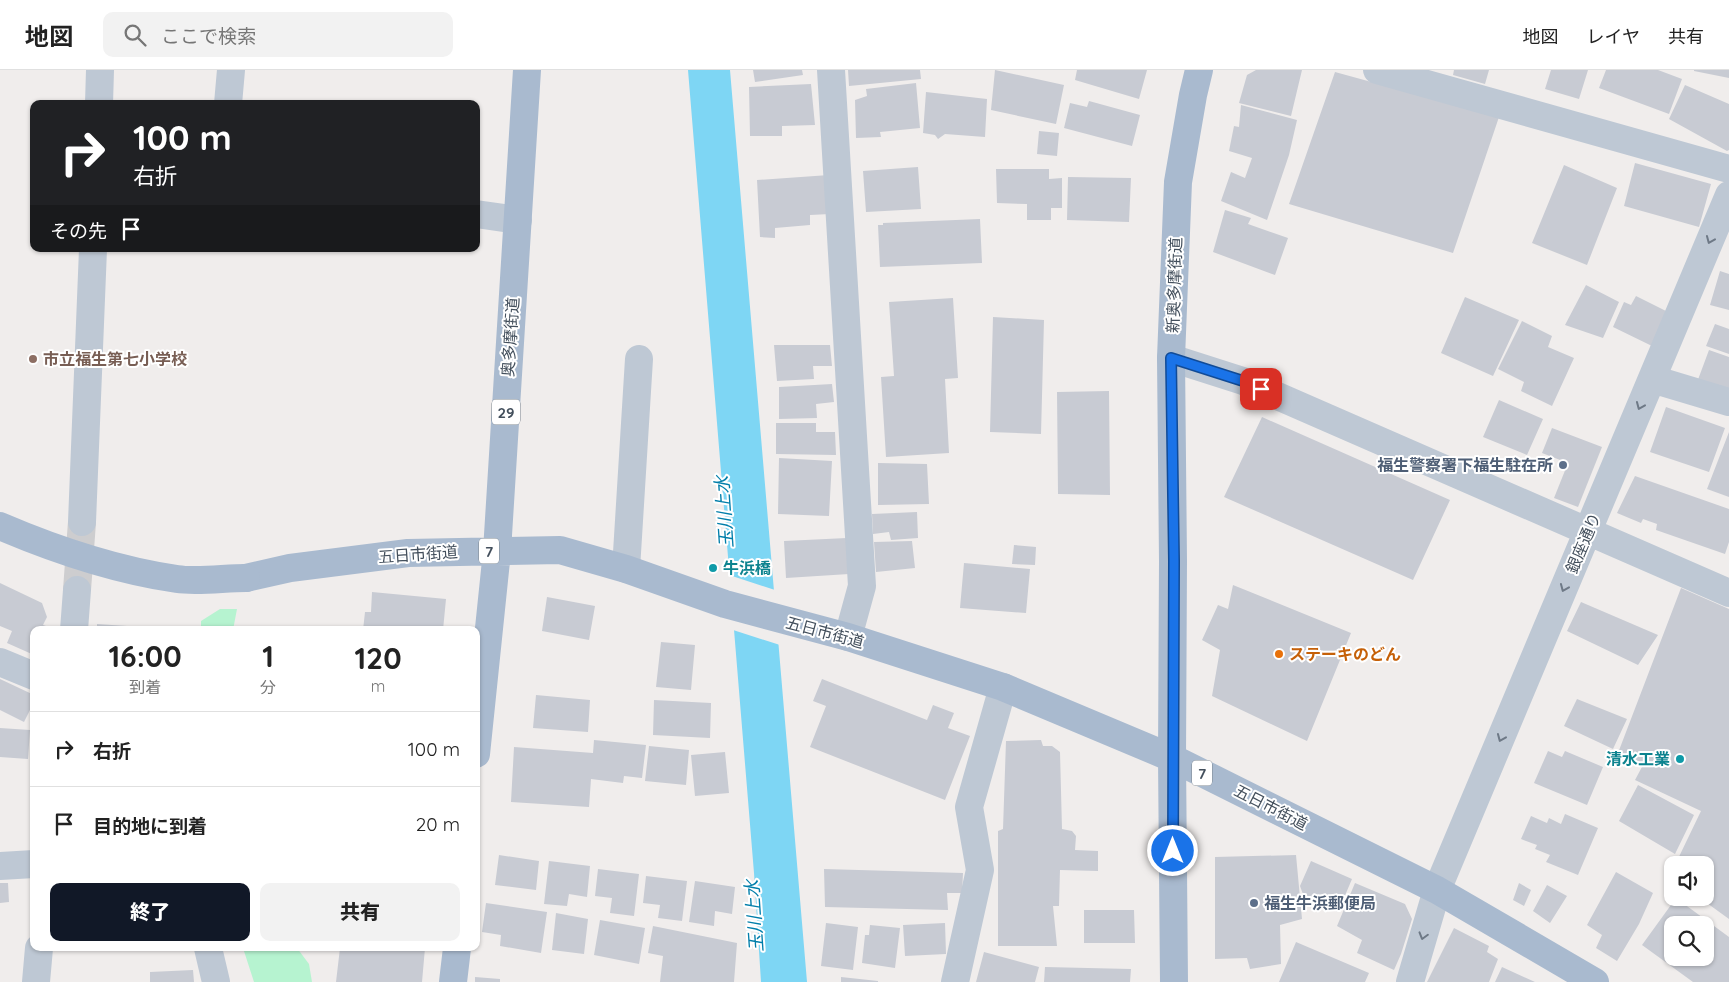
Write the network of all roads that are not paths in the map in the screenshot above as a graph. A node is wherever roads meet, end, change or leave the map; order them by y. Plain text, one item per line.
1 (100, 70) edge
2 (231, 70) edge
3 (527, 70) edge
4 (831, 70) edge
5 (1200, 70) edge
6 (1377, 70) edge
7 (99, 100) edge
8 (228, 100) edge
9 (1729, 168) edge
10 (1729, 196) edge
11 (480, 215) edge
12 (518, 220) junction
13 (93, 252) edge
14 (1171, 358) junction
15 (639, 359) dead end
16 (1652, 379) junction
17 (1729, 402) edge
18 (82, 522) tunnel mouth
19 (0, 526) edge
20 (1588, 532) junction
21 (497, 551) junction
22 (626, 569) junction
23 (77, 590) tunnel mouth
24 (1729, 593) edge
25 (74, 626) edge
26 (848, 637) junction
27 (0, 662) edge
28 (30, 674) edge
29 (1003, 686) junction
30 (480, 715) edge
31 (1172, 758) junction
32 (30, 864) edge
33 (0, 866) edge
34 (1437, 890) junction
35 (39, 951) edge
36 (209, 951) edge
37 (457, 951) edge
38 (36, 982) edge
39 (216, 982) edge
40 (453, 982) edge
41 (955, 982) edge
42 (1174, 982) edge
43 (1410, 982) edge
44 (1595, 982) edge

1 - 7 street
2 - 8 street
3 - 12 main road, 奥多摩街道 / 29
4 - 26 street
5 - 14 main road, 新奥多摩街道
6 - 9 street
10 -> 16 street, 銀座通り
11 - 12 street
12 - 21 main road, 奥多摩街道 / 29
13 - 18 street
14 - 20 street
14 - 31 main road, 新奥多摩街道
15 - 22 street
16 - 17 street
16 -> 20 street, 銀座通り
19 - 21 main road, 五日市街道 / 7, bridge
20 - 24 street
20 -> 34 street, 銀座通り
21 - 22 main road, 五日市街道 / 7
21 - 30 main road, 奥多摩街道 / 29
22 - 26 main road, 五日市街道 / 7
23 - 25 street
26 - 29 main road, 五日市街道 / 7
27 - 28 street
29 - 31 main road, 五日市街道 / 7
29 - 41 street
31 - 34 main road, 五日市街道 / 7
31 - 42 main road, 新奥多摩街道
32 - 33 street
34 -> 43 street, 銀座通り
34 - 44 main road, 五日市街道 / 7
35 - 38 street
36 - 39 street
37 - 40 main road

